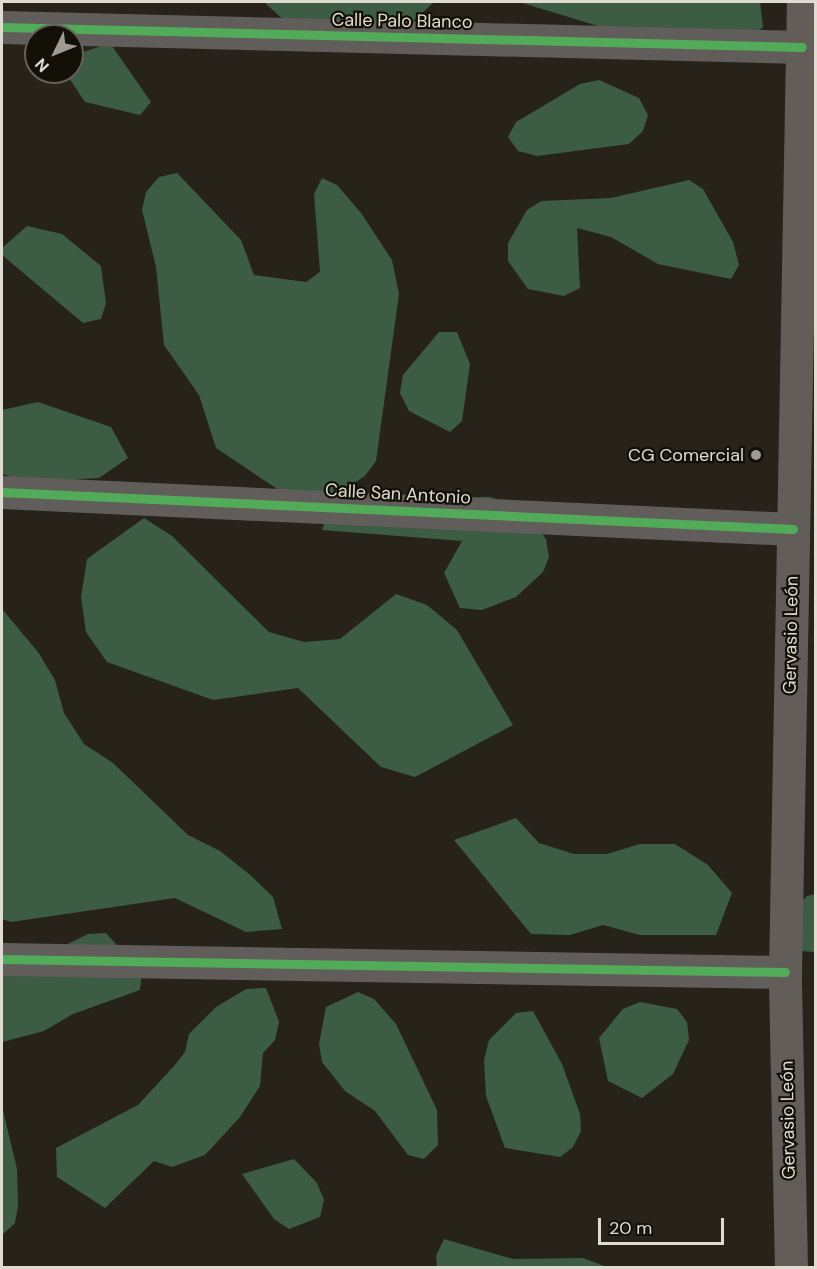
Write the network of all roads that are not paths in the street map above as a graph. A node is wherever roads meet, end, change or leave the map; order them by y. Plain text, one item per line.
1 (803, 2) edge
2 (2, 27) edge
3 (802, 48) junction
4 (2, 492) edge
5 (793, 529) junction
6 (2, 959) edge
7 (785, 972) junction
8 (791, 1268) edge

1 - 3 main road, Gervasio León
2 - 3 street, Calle Palo Blanco
3 - 5 main road, Gervasio León
4 - 5 street, Calle San Antonio
5 - 7 main road, Gervasio León
6 - 7 street
7 - 8 main road, Gervasio León

